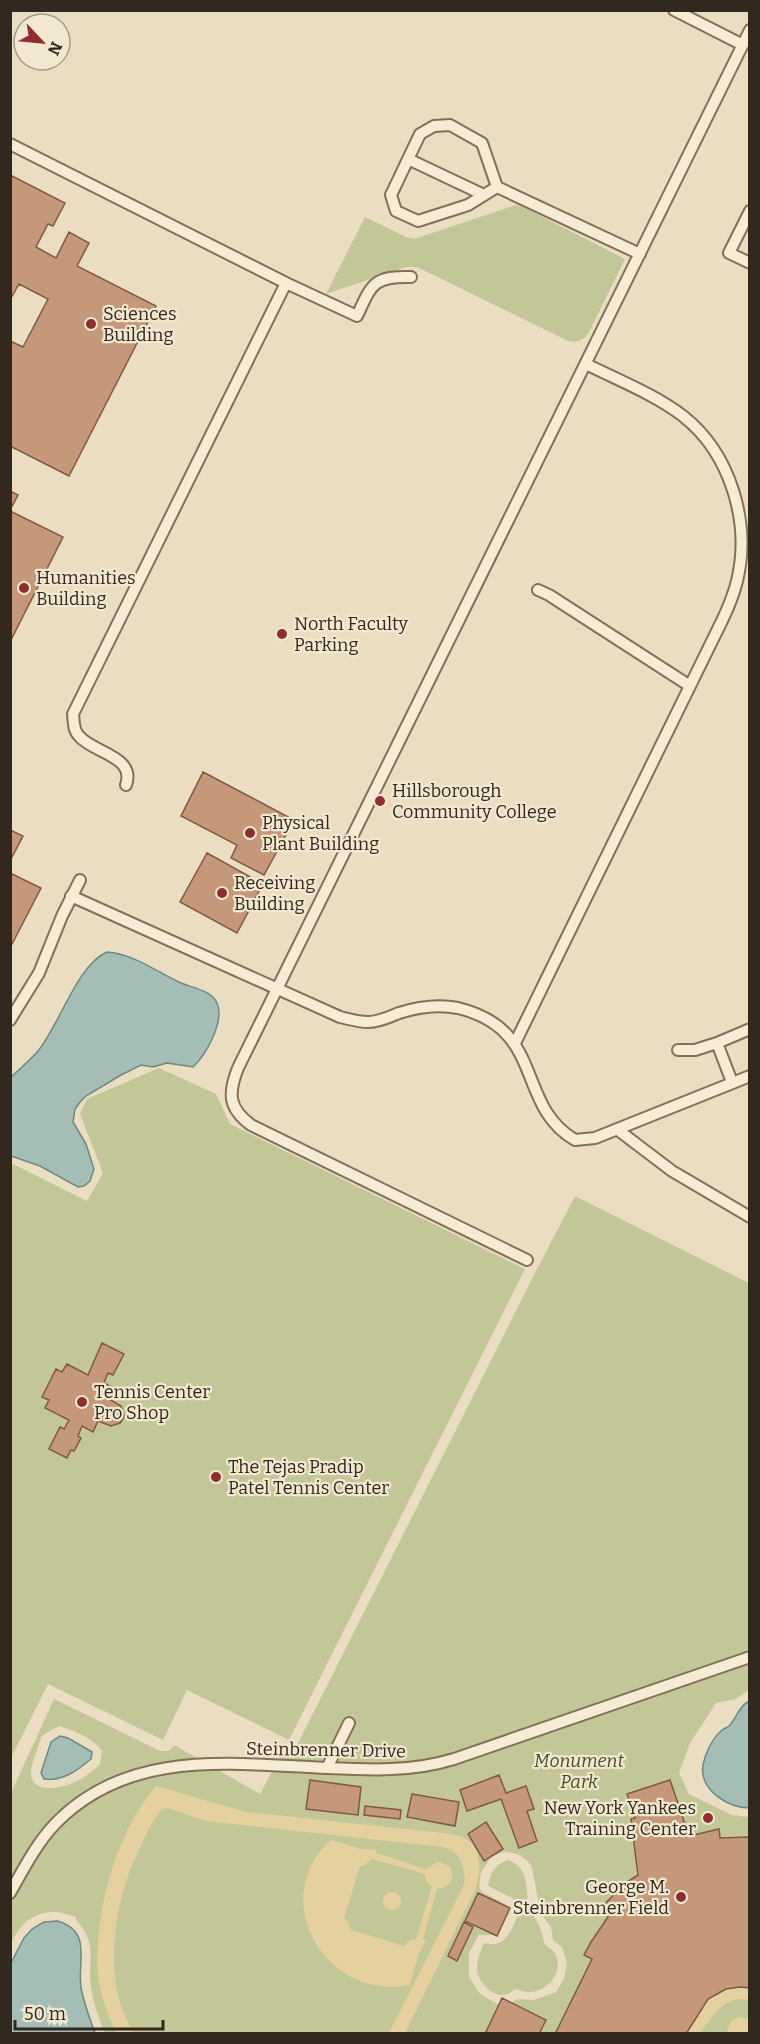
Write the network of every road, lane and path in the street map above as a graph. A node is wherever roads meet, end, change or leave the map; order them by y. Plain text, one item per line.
1 (674, 10) edge
2 (750, 30) edge
3 (743, 45) junction
4 (10, 144) edge
5 (408, 159) junction
6 (497, 187) junction
7 (484, 195) junction
8 (750, 211) edge
9 (640, 254) junction
10 (750, 262) edge
11 (411, 278) dead end
12 (286, 283) junction
13 (586, 364) junction
14 (538, 590) dead end
15 (690, 686) junction
16 (126, 785) dead end
17 (80, 879) dead end
18 (71, 896) junction
19 (278, 989) junction
20 (10, 1020) edge
21 (750, 1029) edge
22 (515, 1043) junction
23 (717, 1043) junction
24 (678, 1050) dead end
25 (750, 1076) edge
26 (732, 1082) junction
27 (618, 1130) junction
28 (750, 1217) edge
29 (527, 1260) dead end
30 (750, 1657) edge
31 (349, 1723) dead end
32 (327, 1768) junction
33 (10, 1893) edge

1 - 3 lane
2 - 3 lane
3 - 9 lane
4 - 12 lane
5 - 6 lane
5 - 7 lane
5 - 7 lane
6 - 7 lane
6 - 9 lane
8 - 10 lane
9 - 13 lane
11 - 12 lane
12 - 16 lane
13 - 15 lane
13 - 19 lane
14 - 15 lane
15 - 22 lane
17 - 18 lane
18 - 19 lane
18 - 20 lane
19 - 22 lane
19 - 29 lane
21 - 23 lane
22 - 27 lane
23 - 24 lane
23 - 26 lane
25 - 26 lane
26 - 27 lane
27 - 28 lane
30 - 32 lane, Steinbrenner Drive
31 - 32 lane
32 - 33 lane, Steinbrenner Drive

